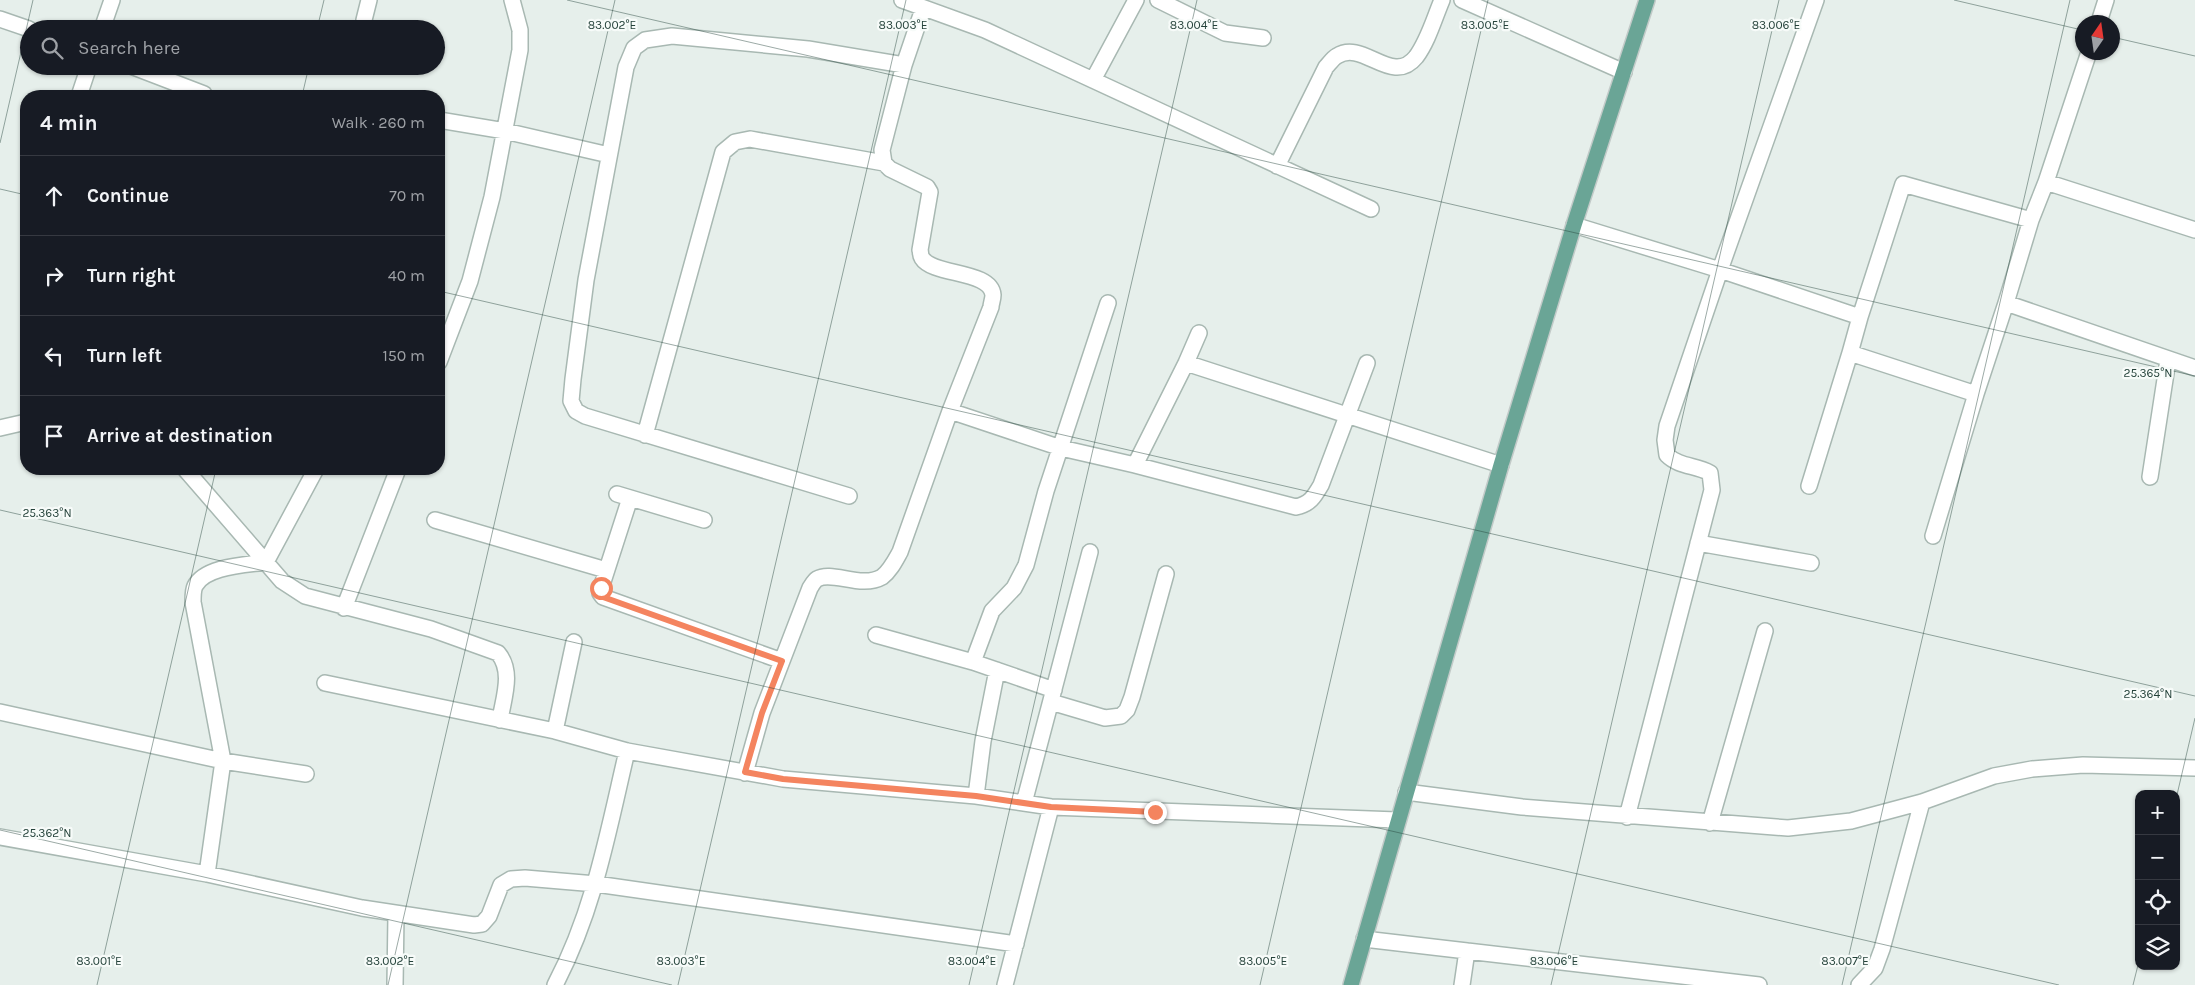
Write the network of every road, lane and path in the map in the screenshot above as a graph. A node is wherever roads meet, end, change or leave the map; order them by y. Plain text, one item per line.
1 (112, 0) edge
2 (369, 0) edge
3 (512, 0) edge
4 (902, 0) edge
5 (1136, 0) edge
6 (1158, 0) edge
7 (1442, 0) edge
8 (1462, 0) edge
9 (1646, 0) edge
10 (1816, 0) edge
11 (2106, 0) edge
12 (923, 9) junction
13 (2101, 15) edge
14 (0, 19) edge
15 (105, 20) edge
16 (364, 20) dead end
17 (20, 26) edge
18 (1263, 38) dead end
19 (2086, 60) edge
20 (904, 65) junction
21 (1624, 72) junction
22 (86, 75) edge
23 (154, 75) edge
24 (1093, 80) junction
25 (80, 90) edge
26 (194, 90) edge
27 (445, 121) edge
28 (505, 131) junction
29 (609, 155) junction
30 (884, 163) junction
31 (1277, 166) junction
32 (2046, 182) junction
33 (1371, 209) dead end
34 (2031, 220) junction
35 (1574, 224) junction
36 (2195, 230) edge
37 (1720, 270) junction
38 (1108, 302) dead end
39 (2006, 303) junction
40 (1860, 317) junction
41 (1199, 332) dead end
42 (445, 346) edge
43 (1850, 353) junction
44 (2168, 360) junction
45 (1186, 363) junction
46 (1367, 363) dead end
47 (2195, 368) edge
48 (1976, 394) junction
49 (950, 411) junction
50 (1346, 416) junction
51 (20, 423) edge
52 (0, 428) edge
53 (645, 435) junction
54 (1061, 448) junction
55 (1135, 465) junction
56 (1501, 465) junction
57 (196, 475) edge
58 (313, 475) edge
59 (396, 475) edge
60 (2150, 477) dead end
61 (1809, 486) dead end
62 (849, 496) dead end
63 (435, 520) dead end
64 (704, 520) dead end
65 (1933, 536) dead end
66 (1698, 543) junction
67 (1090, 552) dead end
68 (266, 562) junction
69 (1811, 563) dead end
70 (606, 570) junction
71 (1166, 574) dead end
72 (344, 608) junction
73 (1765, 631) dead end
74 (876, 635) dead end
75 (574, 642) dead end
76 (782, 661) junction
77 (973, 662) junction
78 (997, 670) junction
79 (325, 683) dead end
80 (1052, 696) junction
81 (0, 712) edge
82 (500, 720) junction
83 (555, 731) junction
84 (627, 751) junction
85 (223, 761) junction
86 (2195, 768) edge
87 (745, 772) junction
88 (306, 774) dead end
89 (1406, 792) junction
90 (976, 796) junction
91 (1922, 802) junction
92 (1024, 803) junction
93 (1051, 807) junction
94 (1627, 817) junction
95 (1397, 820) junction
96 (1710, 823) junction
97 (0, 837) edge
98 (207, 874) junction
99 (596, 884) junction
100 (396, 914) junction
101 (1364, 939) junction
102 (1016, 944) junction
103 (1467, 951) junction
104 (395, 985) edge
105 (555, 985) edge
106 (1005, 985) edge
107 (1351, 985) edge
108 (1462, 985) edge
109 (1759, 985) edge
110 (1858, 985) edge

1 - 15 street
2 - 16 street
3 - 28 street
4 - 12 street
5 - 24 street
6 - 18 street
7 - 31 street
8 - 21 street
9 - 21 main road
10 - 37 street
11 - 13 street
12 - 20 street
12 - 24 street
14 - 17 street
19 - 32 street
20 - 29 street
20 - 30 street
21 - 35 main road
22 - 25 street
23 - 26 street
24 - 31 street
27 - 28 street
28 - 29 street
28 - 42 street
29 - 53 street
30 - 49 street
30 - 53 street
31 - 33 street
32 - 34 street
32 - 36 street
34 - 39 street
34 - 40 street
35 - 37 street
35 - 56 main road
37 - 40 street
37 - 66 street
38 - 54 street
39 - 44 street
39 - 48 street
40 - 43 street
41 - 45 street
43 - 48 street
43 - 61 street
44 - 47 street
44 - 60 street
45 - 50 street
45 - 55 street
46 - 50 street
48 - 65 street
49 - 54 street
49 - 76 street
50 - 55 street
50 - 56 street
51 - 52 street
53 - 62 street
54 - 55 street
54 - 77 street
56 - 89 main road
57 - 68 street
58 - 68 street
59 - 72 street
63 - 70 street
64 - 70 street
66 - 69 street
66 - 94 street
67 - 80 street
68 - 72 street
68 - 85 street
70 - 76 street
71 - 80 street
72 - 82 street
73 - 96 street
74 - 77 street
75 - 83 street
76 - 87 street
77 - 78 street
78 - 80 street
78 - 90 street
79 - 82 street
80 - 92 street
81 - 85 street
82 - 83 street
83 - 84 street
84 - 87 street
84 - 99 street
85 - 88 street
85 - 98 street
86 - 91 street
87 - 90 street
89 - 94 street
89 - 95 main road
90 - 92 street
91 - 96 street
91 - 110 street
92 - 93 street
93 - 95 street
93 - 102 street
94 - 96 street
95 - 101 main road
97 - 98 street
98 - 100 street
99 - 100 street
99 - 102 street
99 - 105 street
100 - 104 street
101 - 103 street
101 - 107 main road
102 - 106 street
103 - 108 street
103 - 109 street

